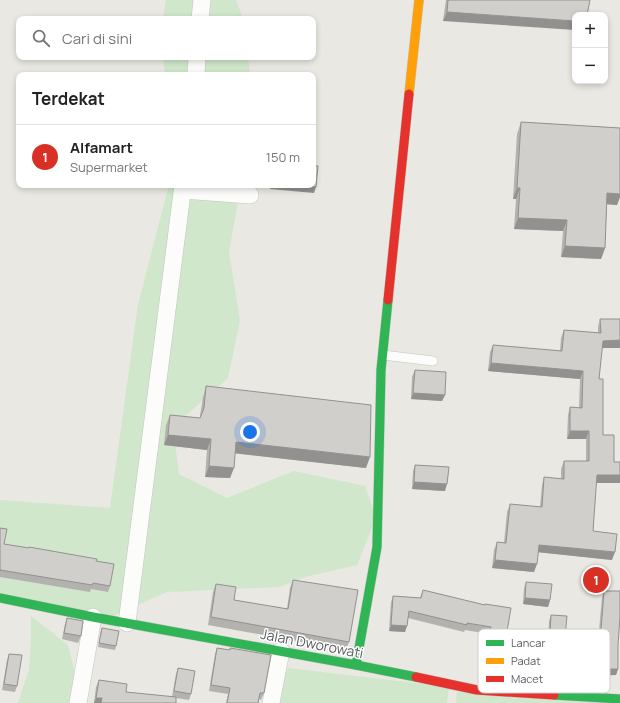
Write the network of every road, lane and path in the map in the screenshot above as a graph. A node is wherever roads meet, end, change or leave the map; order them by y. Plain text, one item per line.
1 (202, 0) edge
2 (419, 0) edge
3 (200, 16) edge
4 (197, 60) edge
5 (196, 72) edge
6 (183, 188) edge
7 (191, 188) edge
8 (250, 195) dead end
9 (383, 355) junction
10 (433, 361) dead end
11 (0, 598) edge
12 (93, 617) junction
13 (127, 623) junction
14 (281, 651) junction
15 (356, 665) junction
16 (475, 696) edge
17 (620, 699) edge
18 (78, 703) edge
19 (271, 703) edge

1 - 3 street
2 - 9 street
4 - 5 street
6 - 13 street
7 - 8 street
9 - 10 lane
9 - 15 street
11 - 12 street, Jalan Dworowati
12 - 13 street, Jalan Dworowati
12 - 18 street
13 - 14 street, Jalan Dworowati
14 - 15 street, Jalan Dworowati
14 - 19 street
15 - 16 street, Jalan Dworowati
16 - 17 street, Jalan Dworowati

